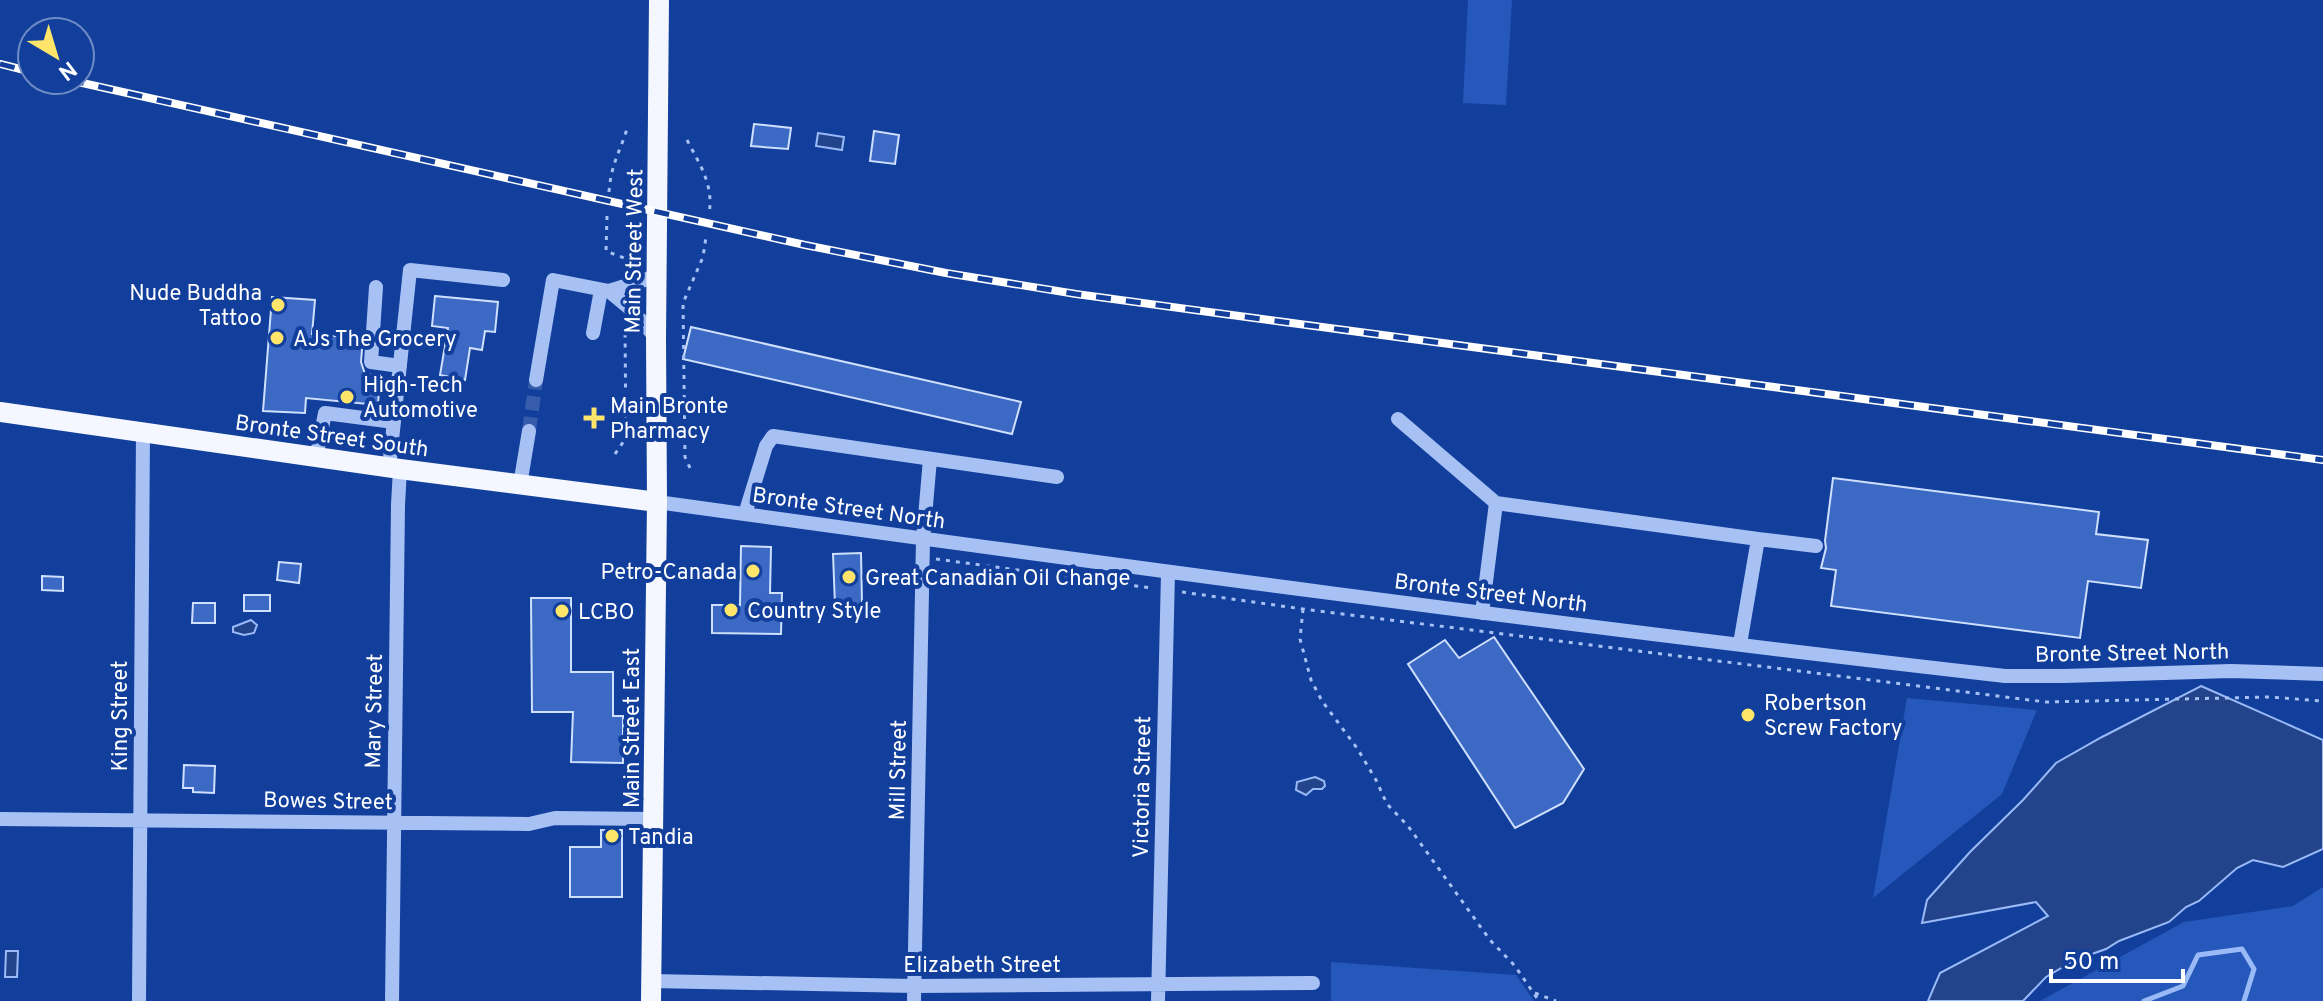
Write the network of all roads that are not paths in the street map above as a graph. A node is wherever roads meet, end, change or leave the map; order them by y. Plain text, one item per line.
1 (659, 0) edge
2 (657, 272) junction
3 (503, 280) dead end
4 (376, 287) dead end
5 (605, 291) junction
6 (593, 333) dead end
7 (656, 338) junction
8 (400, 366) junction
9 (536, 380) tunnel mouth
10 (0, 412) edge
11 (1398, 419) dead end
12 (394, 422) junction
13 (529, 431) tunnel mouth
14 (143, 432) junction
15 (316, 458) junction
16 (930, 459) junction
17 (394, 468) junction
18 (1057, 477) dead end
19 (520, 485) junction
20 (657, 502) junction
21 (1496, 503) junction
22 (745, 514) junction
23 (1758, 539) junction
24 (923, 540) junction
25 (1816, 546) dead end
26 (1168, 573) junction
27 (1482, 613) junction
28 (1740, 644) junction
29 (2323, 674) edge
30 (0, 819) edge
31 (654, 819) junction
32 (140, 820) junction
33 (394, 823) junction
34 (1313, 983) dead end
35 (651, 991) edge
36 (1158, 993) edge
37 (915, 994) edge
38 (139, 1001) edge
39 (392, 1001) edge

1 - 2 main road, Main Street West
2 - 5 street
2 - 7 main road, Main Street West
3 - 8 street, Mary Street
4 - 8 street
5 - 6 street
5 - 7 street
5 - 9 street
7 - 20 main road, Main Street West
8 - 12 street, Mary Street
10 - 14 main road, Bronte Street South
11 - 21 street
12 - 15 street
12 - 17 street, Mary Street
13 - 19 street
14 - 15 main road, Bronte Street South
14 - 32 street, King Street
15 - 17 main road, Bronte Street South
16 - 18 street
16 - 22 street
16 - 24 street, Mill Street
17 - 19 main road, Bronte Street South
17 - 33 street, Mary Street
19 - 20 main road, Bronte Street South
20 - 22 street, Bronte Street North
20 - 31 main road, Main Street East
21 - 23 street
21 - 27 street
22 - 24 street, Bronte Street North
23 - 25 street
23 - 28 street
24 - 26 street, Bronte Street North
24 - 37 street, Mill Street
26 - 27 street, Bronte Street North
26 - 36 street, Victoria Street
27 - 28 street, Bronte Street North
28 - 29 street, Bronte Street North
30 - 32 street, Bowes Street
31 - 33 street, Bowes Street
31 - 35 main road, Main Street East
32 - 33 street, Bowes Street
32 - 38 street, King Street
33 - 39 street, Mary Street
34 - 36 street, Elizabeth Street
35 - 37 street, Elizabeth Street
36 - 37 street, Elizabeth Street

